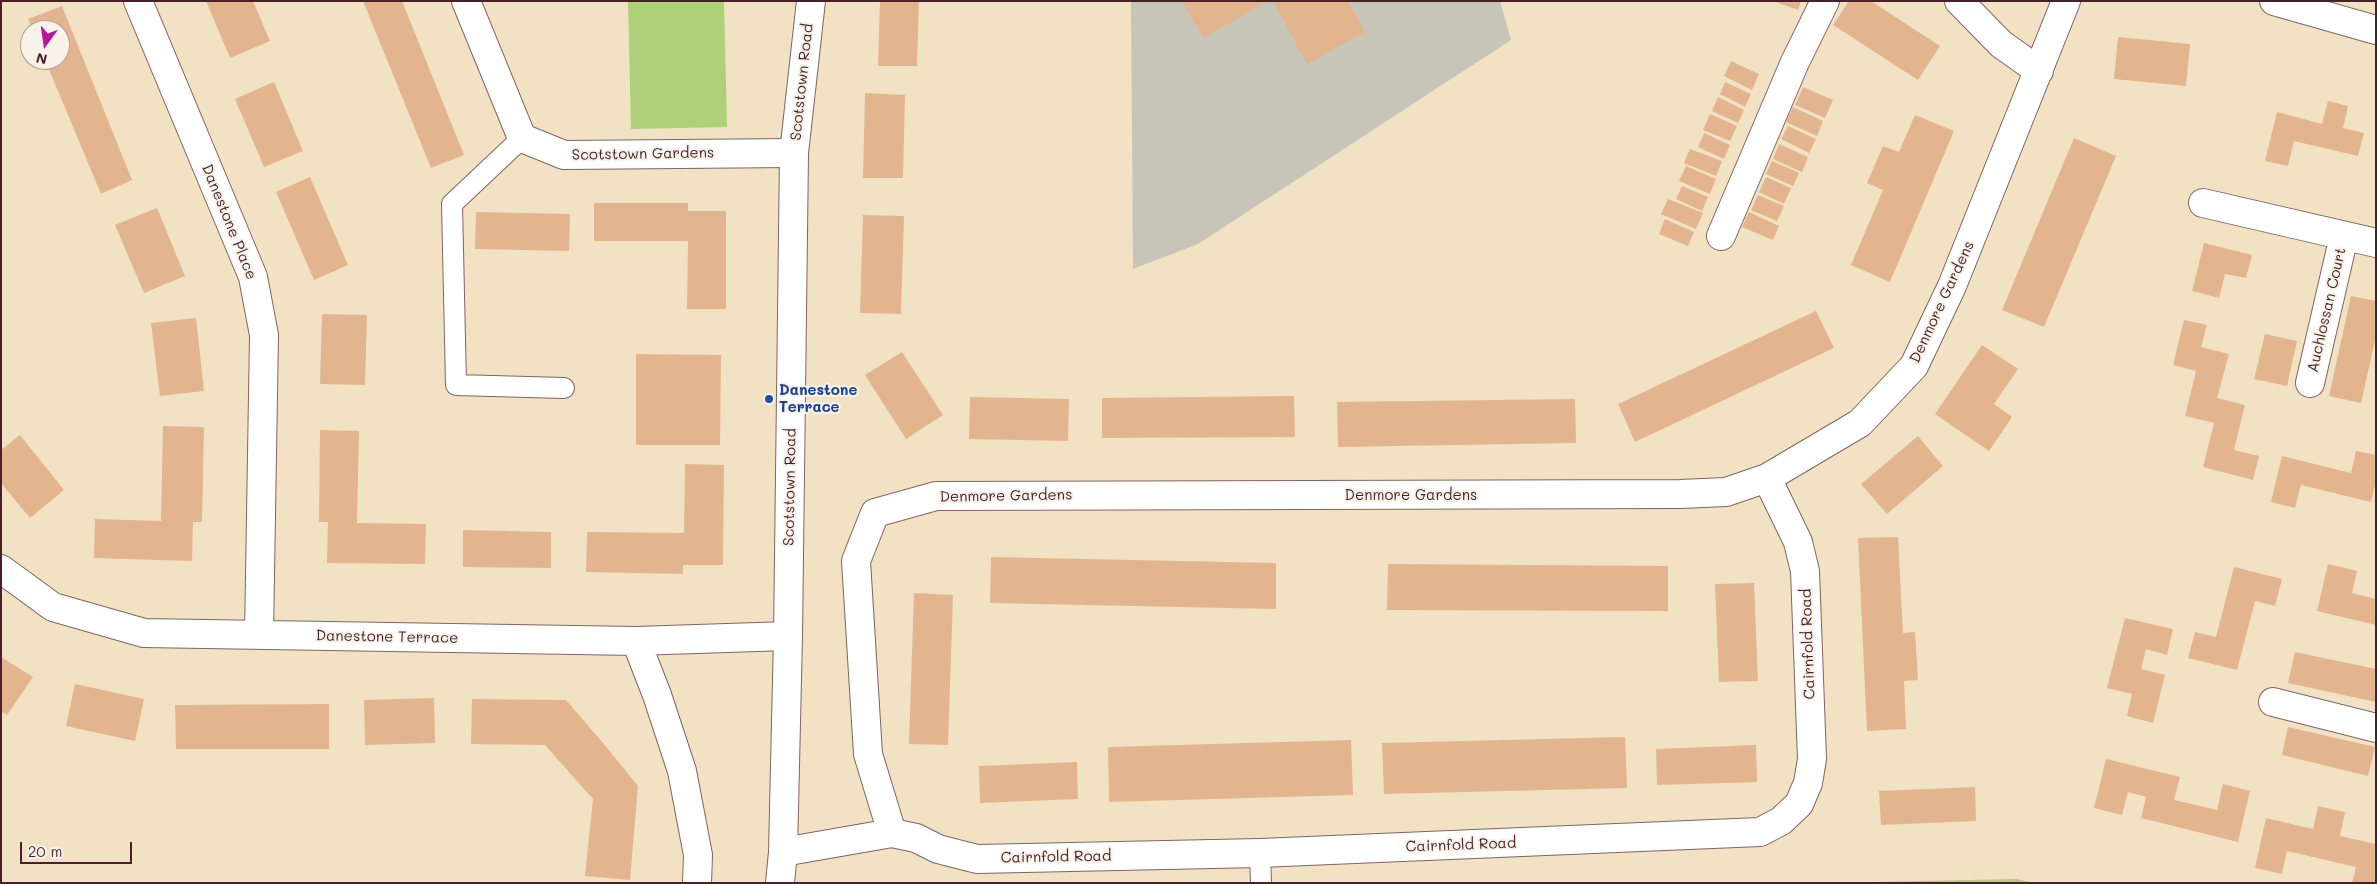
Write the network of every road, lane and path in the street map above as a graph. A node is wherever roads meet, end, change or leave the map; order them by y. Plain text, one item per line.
1 (138, 1) edge
2 (466, 1) edge
3 (811, 1) edge
4 (1825, 1) edge
5 (1959, 1) edge
6 (2066, 1) edge
7 (2274, 1) edge
8 (2376, 30) edge
9 (2039, 71) junction
10 (522, 138) junction
11 (794, 153) junction
12 (2204, 204) dead end
13 (1721, 236) dead end
14 (2344, 236) junction
15 (2376, 243) edge
16 (2310, 383) dead end
17 (564, 388) dead end
18 (1768, 478) junction
19 (1, 569) edge
20 (259, 635) junction
21 (788, 636) junction
22 (636, 641) junction
23 (2273, 702) dead end
24 (2376, 728) edge
25 (892, 833) junction
26 (783, 852) junction
27 (1260, 853) junction
28 (697, 883) edge
29 (780, 883) edge
30 (1261, 883) edge

1 - 20 street, Danestone Place
2 - 10 street
3 - 11 street, Scotstown Road
4 - 13 street
5 - 9 street
6 - 9 street, Denmore Gardens
7 - 8 street
9 - 18 street, Denmore Gardens
10 - 11 street, Scotstown Gardens
10 - 17 lane
11 - 21 street, Scotstown Road
12 - 14 street, Auchlossan Court
14 - 15 street, Auchlossan Court
14 - 16 street, Auchlossan Court
18 - 25 street, Denmore Gardens
18 - 27 street, Cairnfold Road
19 - 20 street, Danestone Terrace
20 - 22 street, Danestone Terrace
21 - 22 street, Danestone Terrace
21 - 26 street, Scotstown Road
22 - 28 street
23 - 24 street
25 - 26 street, Cairnfold Road
25 - 27 street, Cairnfold Road
26 - 29 street, Scotstown Road
27 - 30 lane

